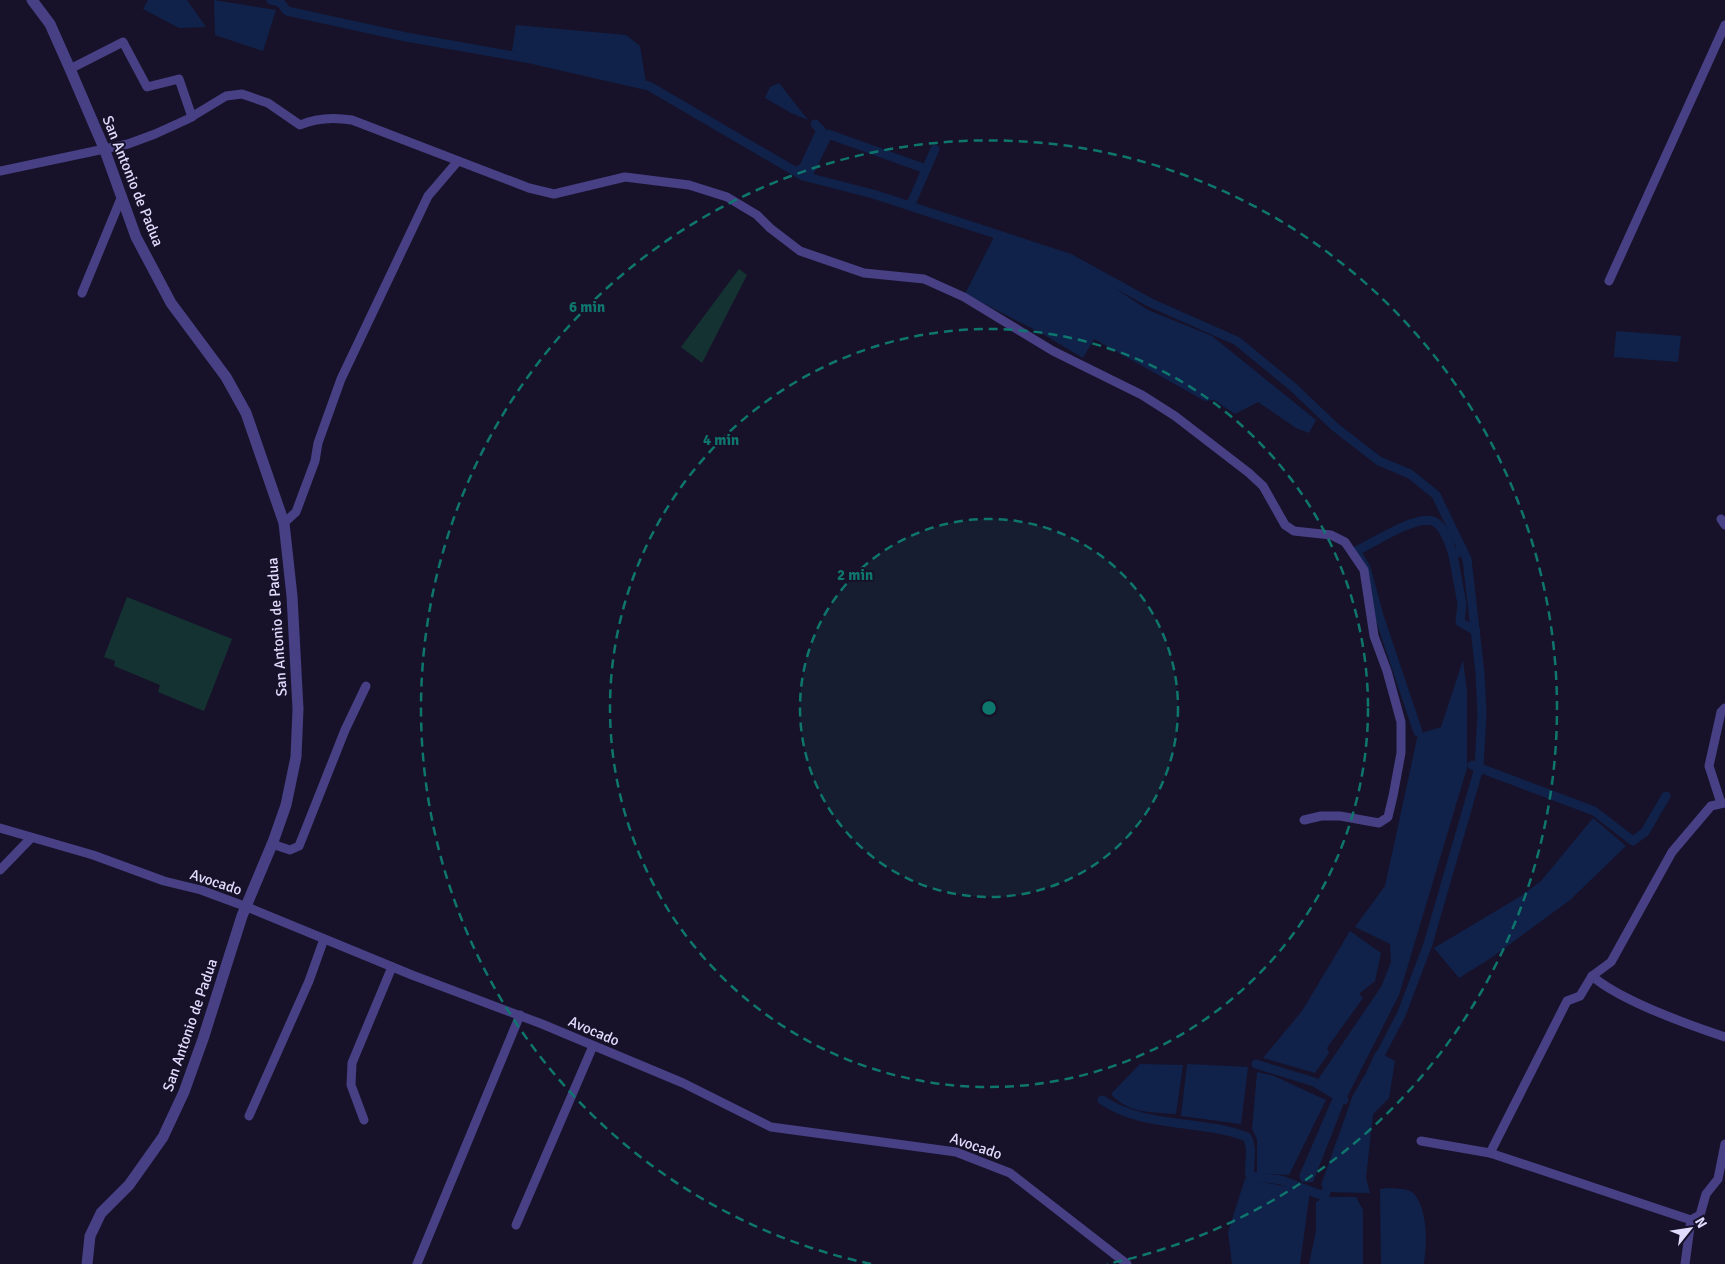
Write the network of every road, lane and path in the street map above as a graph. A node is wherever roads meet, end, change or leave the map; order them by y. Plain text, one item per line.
1 (32, 0) edge
2 (1725, 25) edge
3 (70, 69) junction
4 (192, 117) junction
5 (104, 148) junction
6 (458, 161) junction
7 (0, 171) edge
8 (122, 196) junction
9 (1609, 281) dead end
10 (82, 292) dead end
11 (284, 523) junction
12 (366, 686) dead end
13 (1725, 708) edge
14 (1723, 803) edge
15 (1304, 820) dead end
16 (0, 828) edge
17 (31, 838) junction
18 (272, 844) junction
19 (0, 870) edge
20 (247, 907) junction
21 (324, 939) junction
22 (392, 966) junction
23 (1592, 976) junction
24 (520, 1015) junction
25 (1725, 1037) edge
26 (593, 1046) junction
27 (249, 1116) dead end
28 (364, 1120) dead end
29 (1421, 1141) dead end
30 (1725, 1144) edge
31 (1490, 1153) junction
32 (1691, 1220) junction
33 (516, 1225) dead end
34 (87, 1264) edge
35 (417, 1264) edge
36 (1128, 1264) edge
37 (1685, 1264) edge

1 - 3 street, San Antonio de Padua
2 - 9 street
3 - 4 street
3 - 5 street, San Antonio de Padua
4 - 5 street
4 - 6 street
5 - 7 street
5 - 8 street, San Antonio de Padua
6 - 11 street
6 - 15 street
8 - 10 street
8 - 11 street, San Antonio de Padua
11 - 18 street, San Antonio de Padua
12 - 18 street
13 - 14 street
14 - 23 street
16 - 17 street, Avocado
17 - 19 street
17 - 20 street, Avocado
18 - 20 street, San Antonio de Padua
20 - 21 street, Avocado
20 - 34 street, San Antonio de Padua
21 - 22 street, Avocado
21 - 27 street
22 - 24 street, Avocado
22 - 28 street
23 - 25 street
23 - 31 street
24 - 26 street, Avocado
24 - 35 street
26 - 33 street
26 - 36 street, Avocado
29 - 31 street
30 - 32 street
31 - 32 street
32 - 37 street

